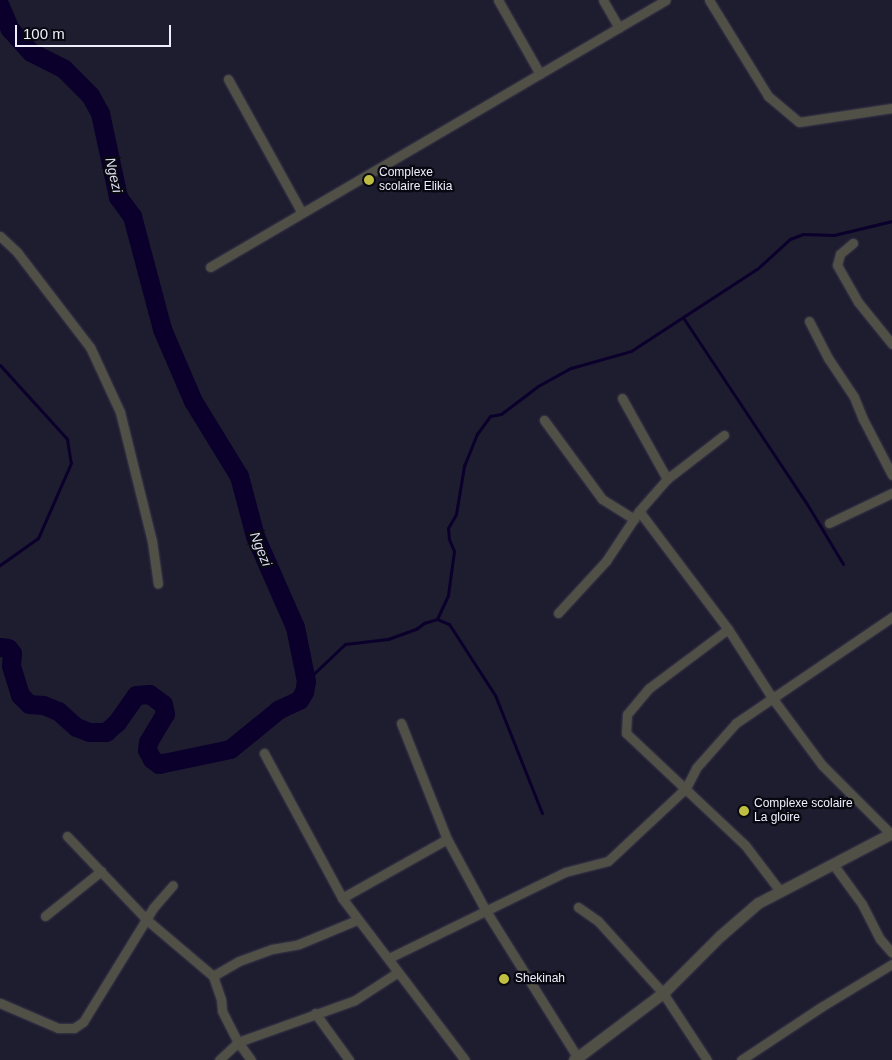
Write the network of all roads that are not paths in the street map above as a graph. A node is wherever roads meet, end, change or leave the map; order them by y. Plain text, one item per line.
1 (498, 0) edge
2 (603, 0) edge
3 (666, 0) edge
4 (708, 0) edge
5 (619, 28) junction
6 (540, 74) junction
7 (228, 79) dead end
8 (892, 108) edge
9 (302, 213) junction
10 (0, 236) edge
11 (854, 243) dead end
12 (210, 267) dead end
13 (809, 321) dead end
14 (892, 344) edge
15 (622, 398) dead end
16 (544, 420) dead end
17 (724, 435) dead end
18 (892, 475) edge
19 (666, 480) junction
20 (892, 493) edge
21 (636, 515) junction
22 (830, 522) dead end
23 (158, 584) dead end
24 (558, 613) dead end
25 (892, 617) edge
26 (728, 629) junction
27 (773, 699) junction
28 (401, 723) dead end
29 (264, 753) dead end
30 (686, 788) junction
31 (892, 834) edge
32 (67, 836) dead end
33 (447, 839) junction
34 (834, 864) junction
35 (102, 872) junction
36 (173, 886) dead end
37 (780, 891) junction
38 (342, 898) junction
39 (578, 907) dead end
40 (486, 911) junction
41 (45, 916) dead end
42 (147, 920) junction
43 (357, 920) junction
44 (892, 953) edge
45 (388, 958) junction
46 (892, 964) edge
47 (398, 972) junction
48 (213, 976) junction
49 (663, 993) junction
50 (0, 1003) edge
51 (315, 1013) junction
52 (238, 1042) junction
53 (576, 1059) edge
54 (219, 1060) edge
55 (251, 1060) edge
56 (349, 1060) edge
57 (465, 1060) edge
58 (707, 1060) edge
59 (741, 1060) edge

1 - 6 street
2 - 5 street
3 - 5 street
4 - 8 street
5 - 6 street
6 - 9 street
7 - 9 street
9 - 12 street
10 - 23 street
11 - 14 street
13 - 18 street
15 - 19 street
16 - 21 street
17 - 19 street
19 - 21 street
20 - 22 street
21 - 24 street
21 - 26 street
25 - 27 street
26 - 27 street
26 - 30 street
27 - 30 street
27 - 31 street
28 - 33 street
29 - 38 street
30 - 37 street
30 - 40 street
31 - 34 street
32 - 35 street
33 - 38 street
33 - 40 street
34 - 37 street
34 - 44 street
35 - 41 street
35 - 42 street
36 - 42 street
37 - 49 street
38 - 43 street
39 - 49 street
40 - 45 street
40 - 53 street
42 - 48 street
42 - 50 street
43 - 45 street
43 - 48 street
45 - 47 street
46 - 59 street
47 - 51 street
47 - 57 street
48 - 52 street
49 - 53 street
49 - 58 street
51 - 52 street
51 - 56 street
52 - 54 street
52 - 55 street

